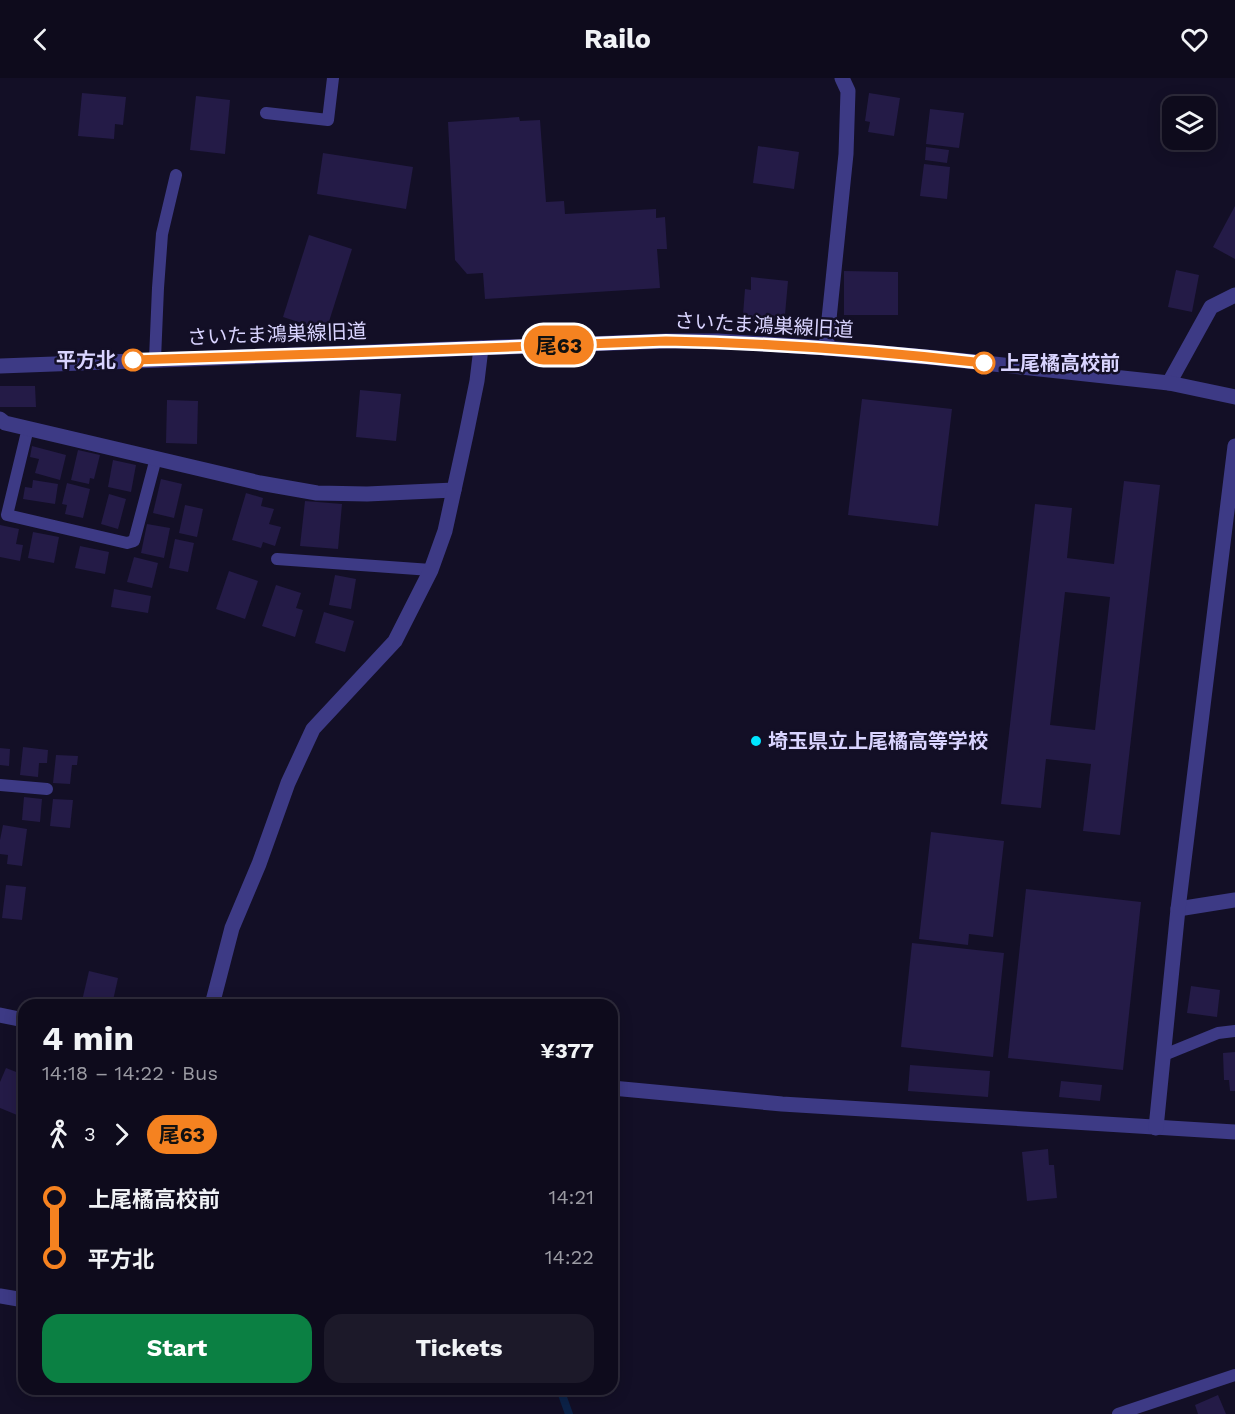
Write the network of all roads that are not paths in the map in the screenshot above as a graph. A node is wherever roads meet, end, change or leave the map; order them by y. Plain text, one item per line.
1 (333, 78) edge
2 (842, 78) edge
3 (266, 113) dead end
4 (176, 175) dead end
5 (1235, 295) edge
6 (481, 348) junction
7 (826, 348) junction
8 (155, 359) junction
9 (0, 366) edge
10 (1169, 383) junction
11 (1235, 397) edge
12 (0, 419) edge
13 (28, 428) junction
14 (1235, 446) edge
15 (156, 458) junction
16 (454, 490) junction
17 (276, 559) dead end
18 (431, 570) junction
19 (0, 785) edge
20 (47, 789) dead end
21 (1235, 900) edge
22 (1179, 909) junction
23 (214, 999) edge
24 (0, 1015) edge
25 (18, 1019) edge
26 (1235, 1031) edge
27 (1164, 1054) junction
28 (618, 1089) edge
29 (1156, 1128) junction
30 (1235, 1132) edge
31 (0, 1296) edge
32 (18, 1299) edge
33 (1235, 1375) edge
34 (1118, 1414) edge

1 - 3 lane
2 - 7 street
4 - 8 lane
5 - 10 street
6 - 7 street, さいたま鴻巣線旧道
6 - 8 street, さいたま鴻巣線旧道
6 - 16 street
7 - 10 street, さいたま鴻巣線旧道
8 - 9 street, さいたま鴻巣線旧道
10 - 11 street, さいたま鴻巣線旧道
12 - 13 street
13 - 15 street
13 - 15 lane
14 - 22 street
15 - 16 street
16 - 18 street
17 - 18 lane
18 - 23 street
19 - 20 lane
21 - 22 street
22 - 27 street
24 - 25 street
26 - 27 lane
27 - 29 street
28 - 29 street
29 - 30 street
31 - 32 street
33 - 34 lane

